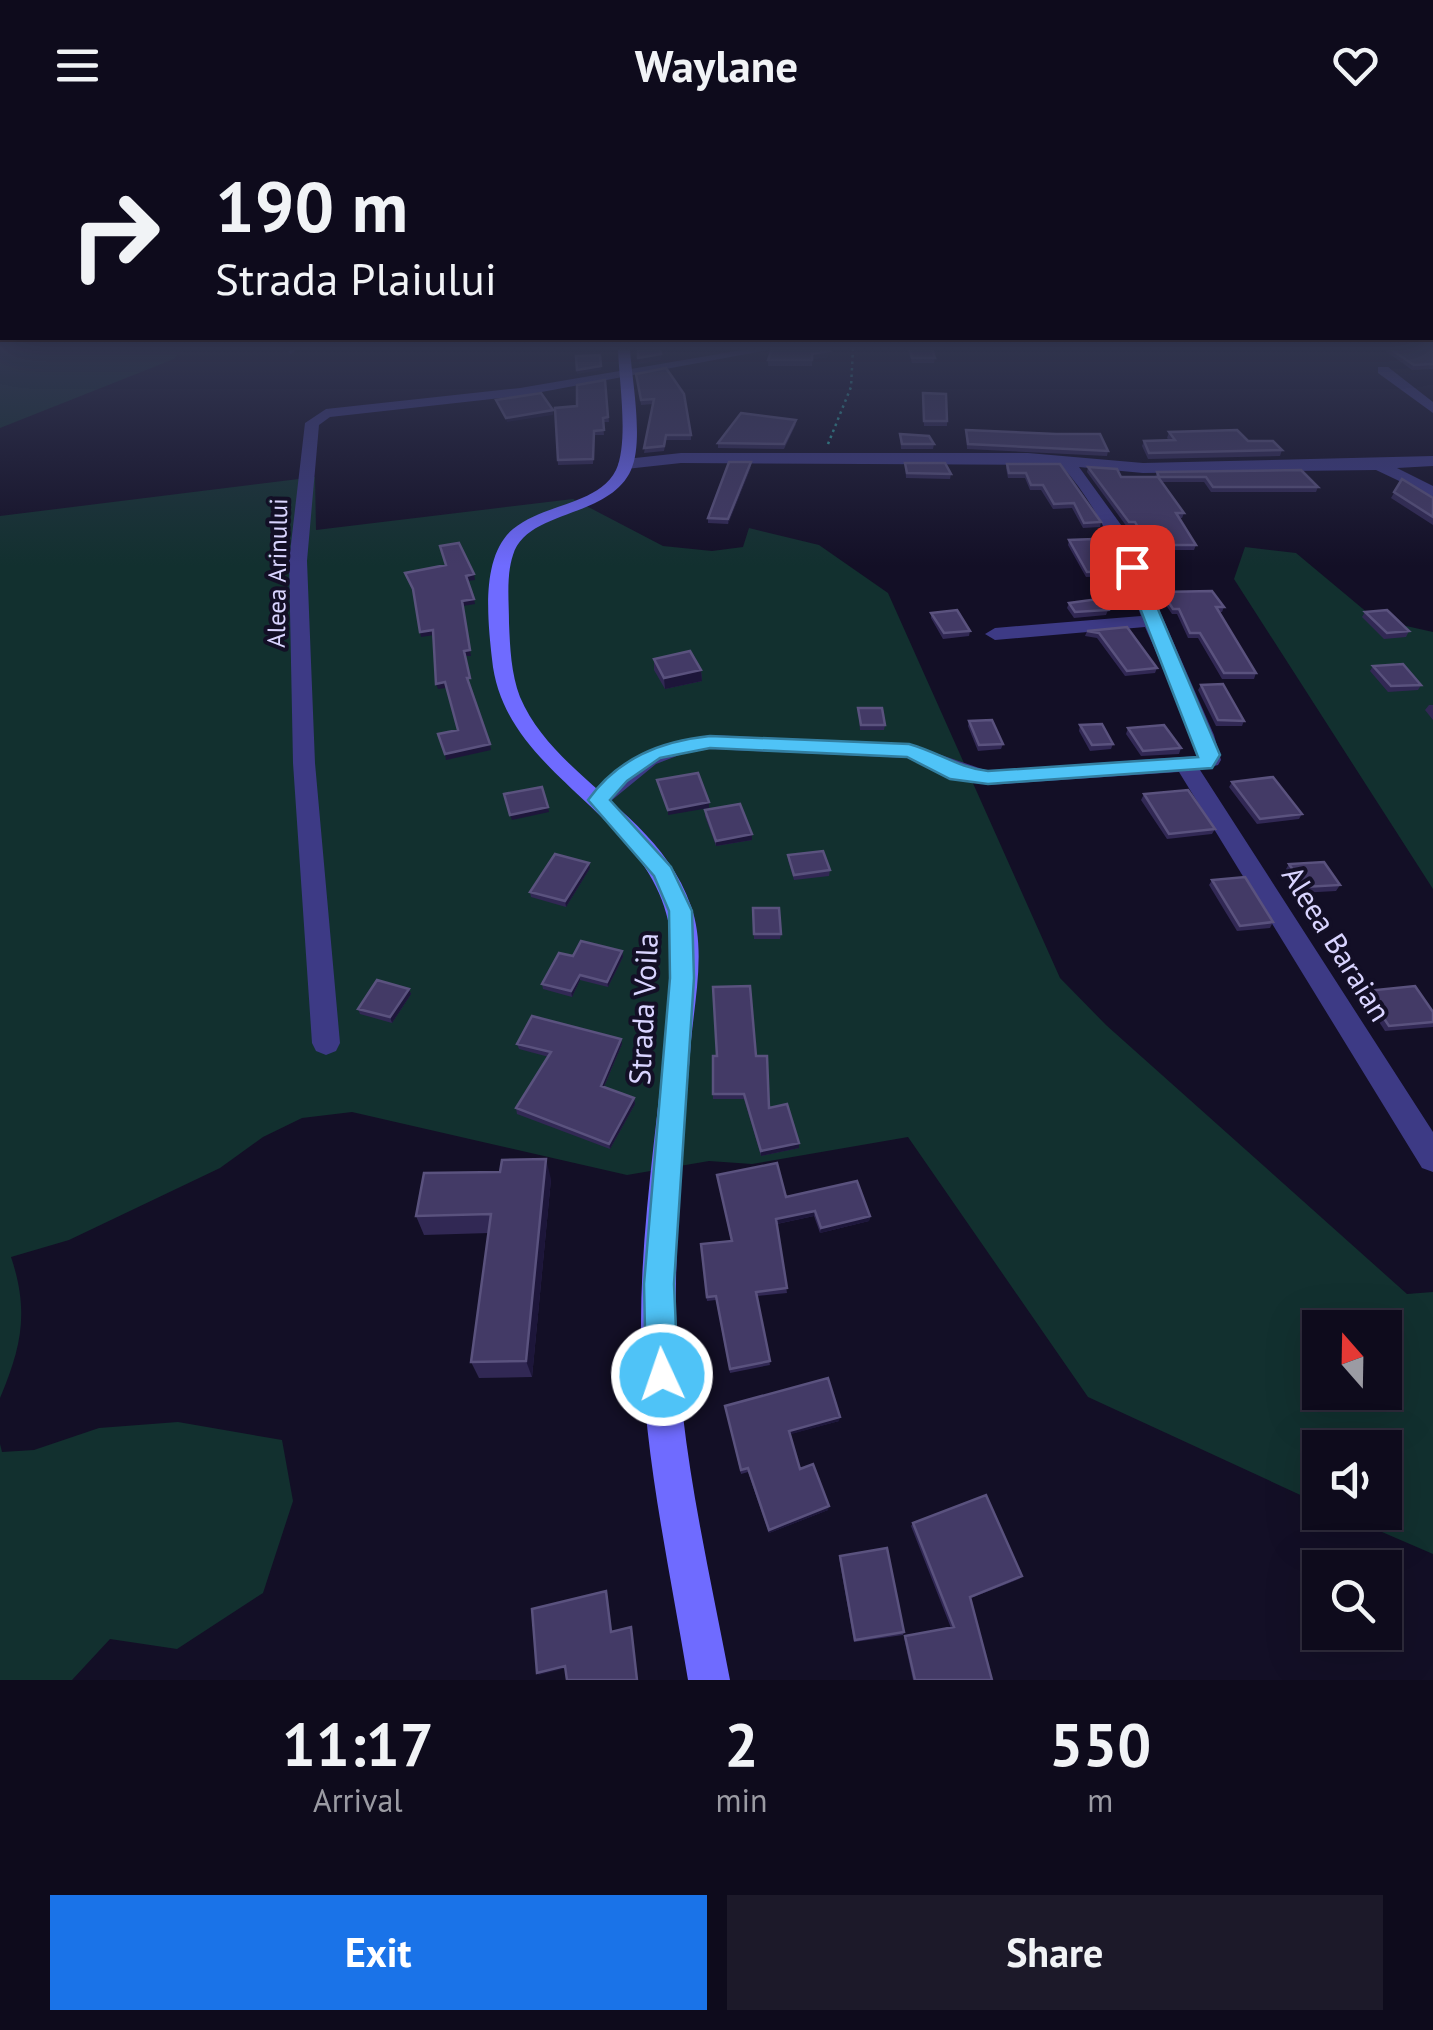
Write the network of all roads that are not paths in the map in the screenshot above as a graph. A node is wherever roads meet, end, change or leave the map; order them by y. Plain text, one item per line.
1 (314, 421) edge
2 (625, 421) edge
3 (1064, 460) junction
4 (1433, 462) edge
5 (626, 464) junction
6 (1378, 464) junction
7 (1433, 492) edge
8 (1152, 621) junction
9 (995, 634) dead end
10 (1185, 764) junction
11 (598, 800) junction
12 (326, 1043) dead end
13 (1433, 1158) edge
14 (708, 1680) edge

1 - 12 street, Aleea Arinului
2 - 5 main road
3 - 5 street
3 - 6 street
3 - 8 street
4 - 6 street
5 - 11 main road, Strada Voila
6 - 7 street
8 - 9 street
8 - 10 street
10 - 11 street
10 - 13 street, Aleea Baraian
11 - 14 main road, Strada Voila

